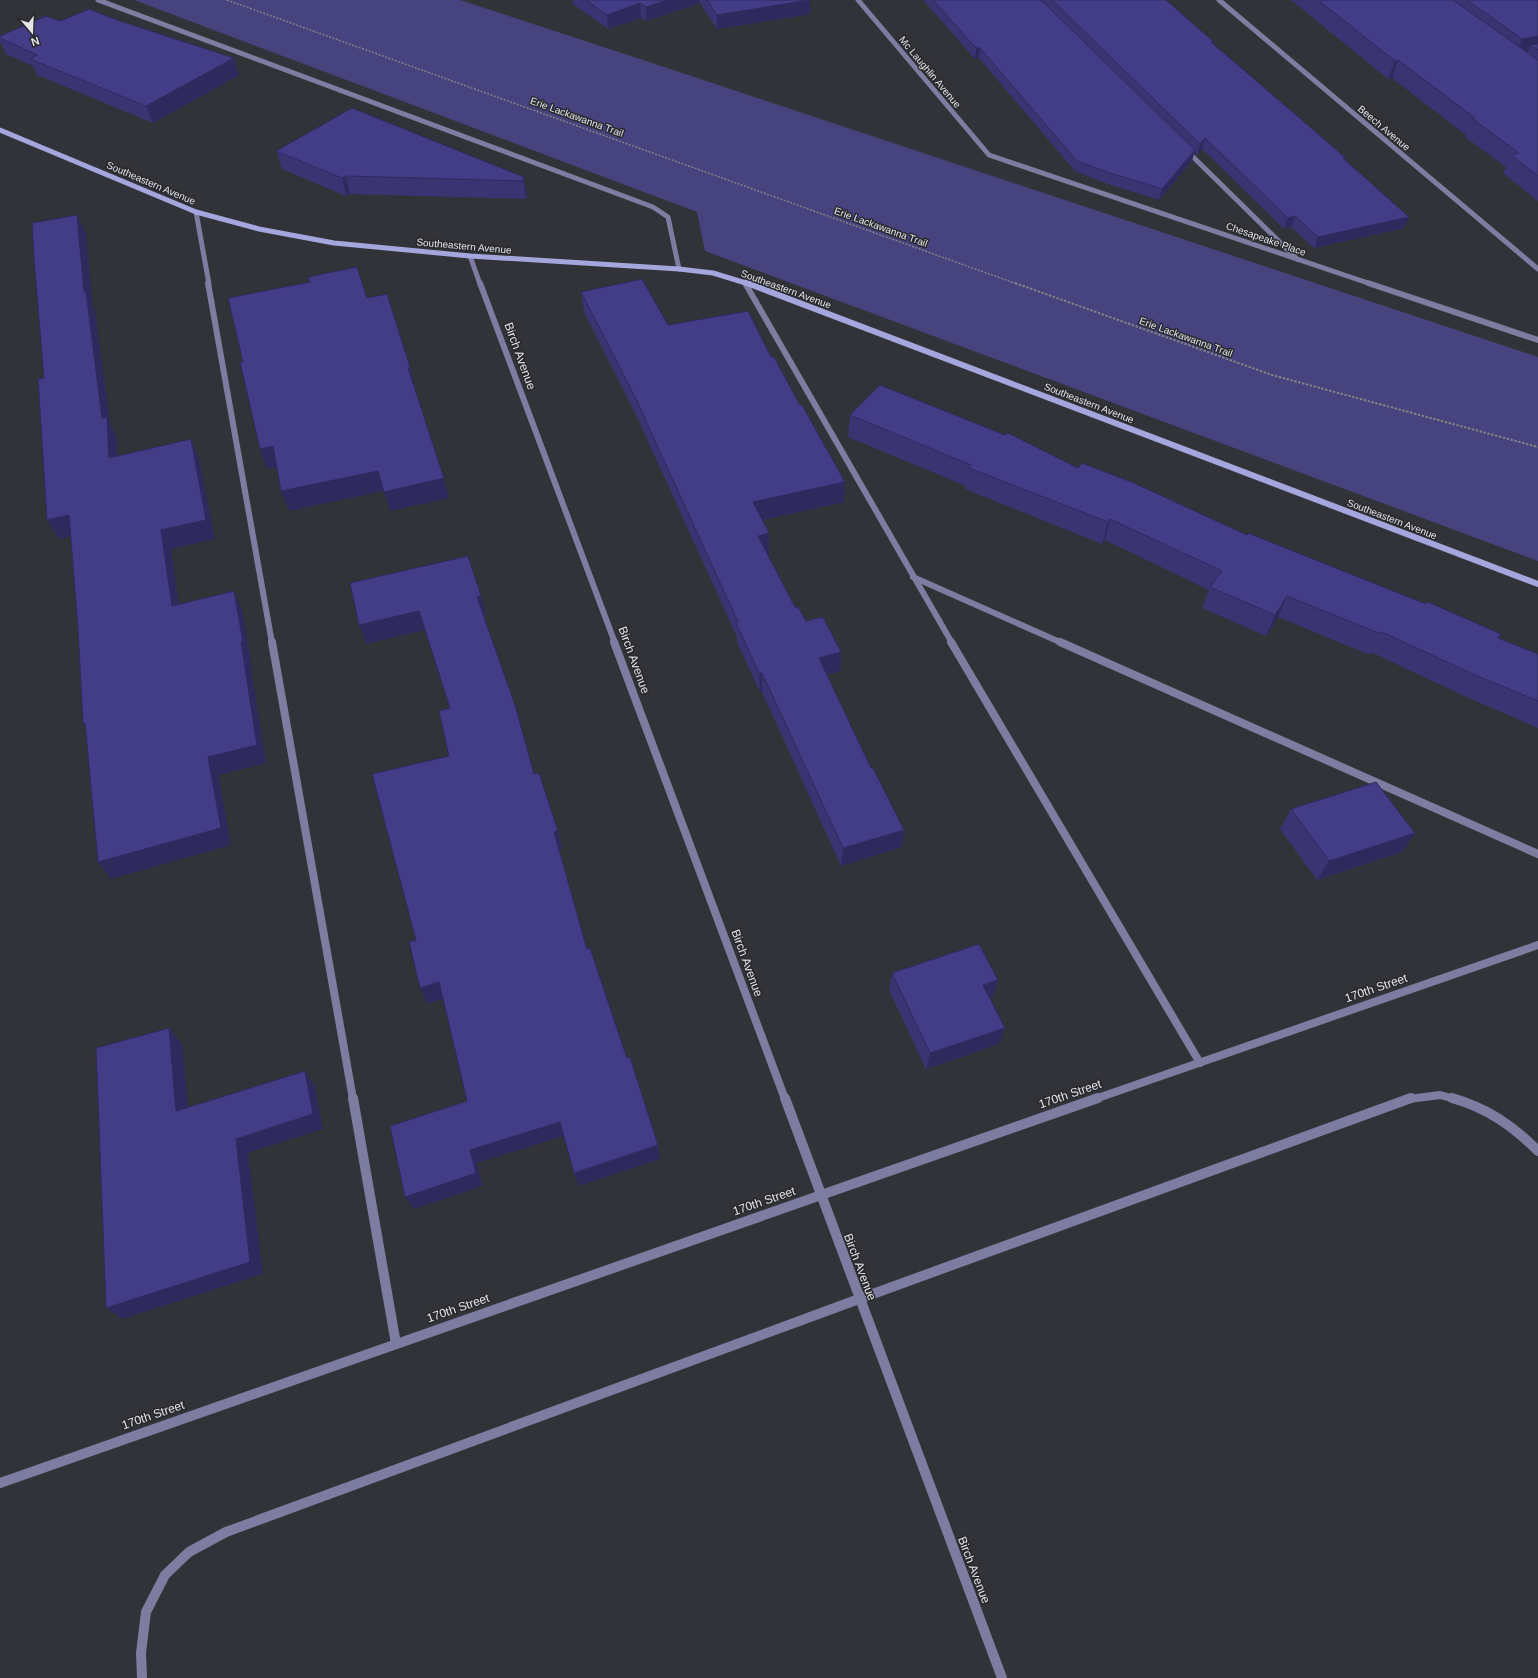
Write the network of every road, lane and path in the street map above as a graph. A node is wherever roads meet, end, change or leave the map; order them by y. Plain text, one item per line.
1 (98, 0) edge
2 (227, 0) edge
3 (858, 0) edge
4 (1219, 0) edge
5 (0, 130) edge
6 (1180, 144) edge
7 (988, 155) joint
8 (196, 212) junction
9 (470, 256) junction
10 (1297, 259) junction
11 (679, 269) junction
12 (1538, 269) edge
13 (746, 282) junction
14 (1538, 340) edge
15 (1538, 447) edge
16 (913, 577) junction
17 (1538, 584) edge
18 (1538, 854) edge
19 (1538, 946) edge
20 (1200, 1063) junction
21 (1538, 1151) edge
22 (820, 1195) junction
23 (859, 1299) junction
24 (396, 1344) junction
25 (0, 1483) edge
26 (142, 1678) edge
27 (1002, 1678) edge

1 - 11 street
2 - 15 path, Erie Lackawanna Trail
3 - 7 street, Mc Laughlin Avenue
4 - 12 street, Beech Avenue
5 - 8 street, Southeastern Avenue
6 - 10 street
7 - 10 street, Chesapeake Place
8 - 9 street, Southeastern Avenue
8 - 24 street
9 - 11 street, Southeastern Avenue
9 - 22 street, Birch Avenue
10 - 14 street, Chesapeake Place
11 - 13 street, Southeastern Avenue
13 - 16 street
13 - 17 street, Southeastern Avenue
16 - 18 street
16 - 20 street
19 - 20 street, 170th Street
20 - 22 street, 170th Street
21 - 23 street
22 - 23 street, Birch Avenue
22 - 24 street, 170th Street
23 - 26 street
23 - 27 street, Birch Avenue
24 - 25 street, 170th Street

